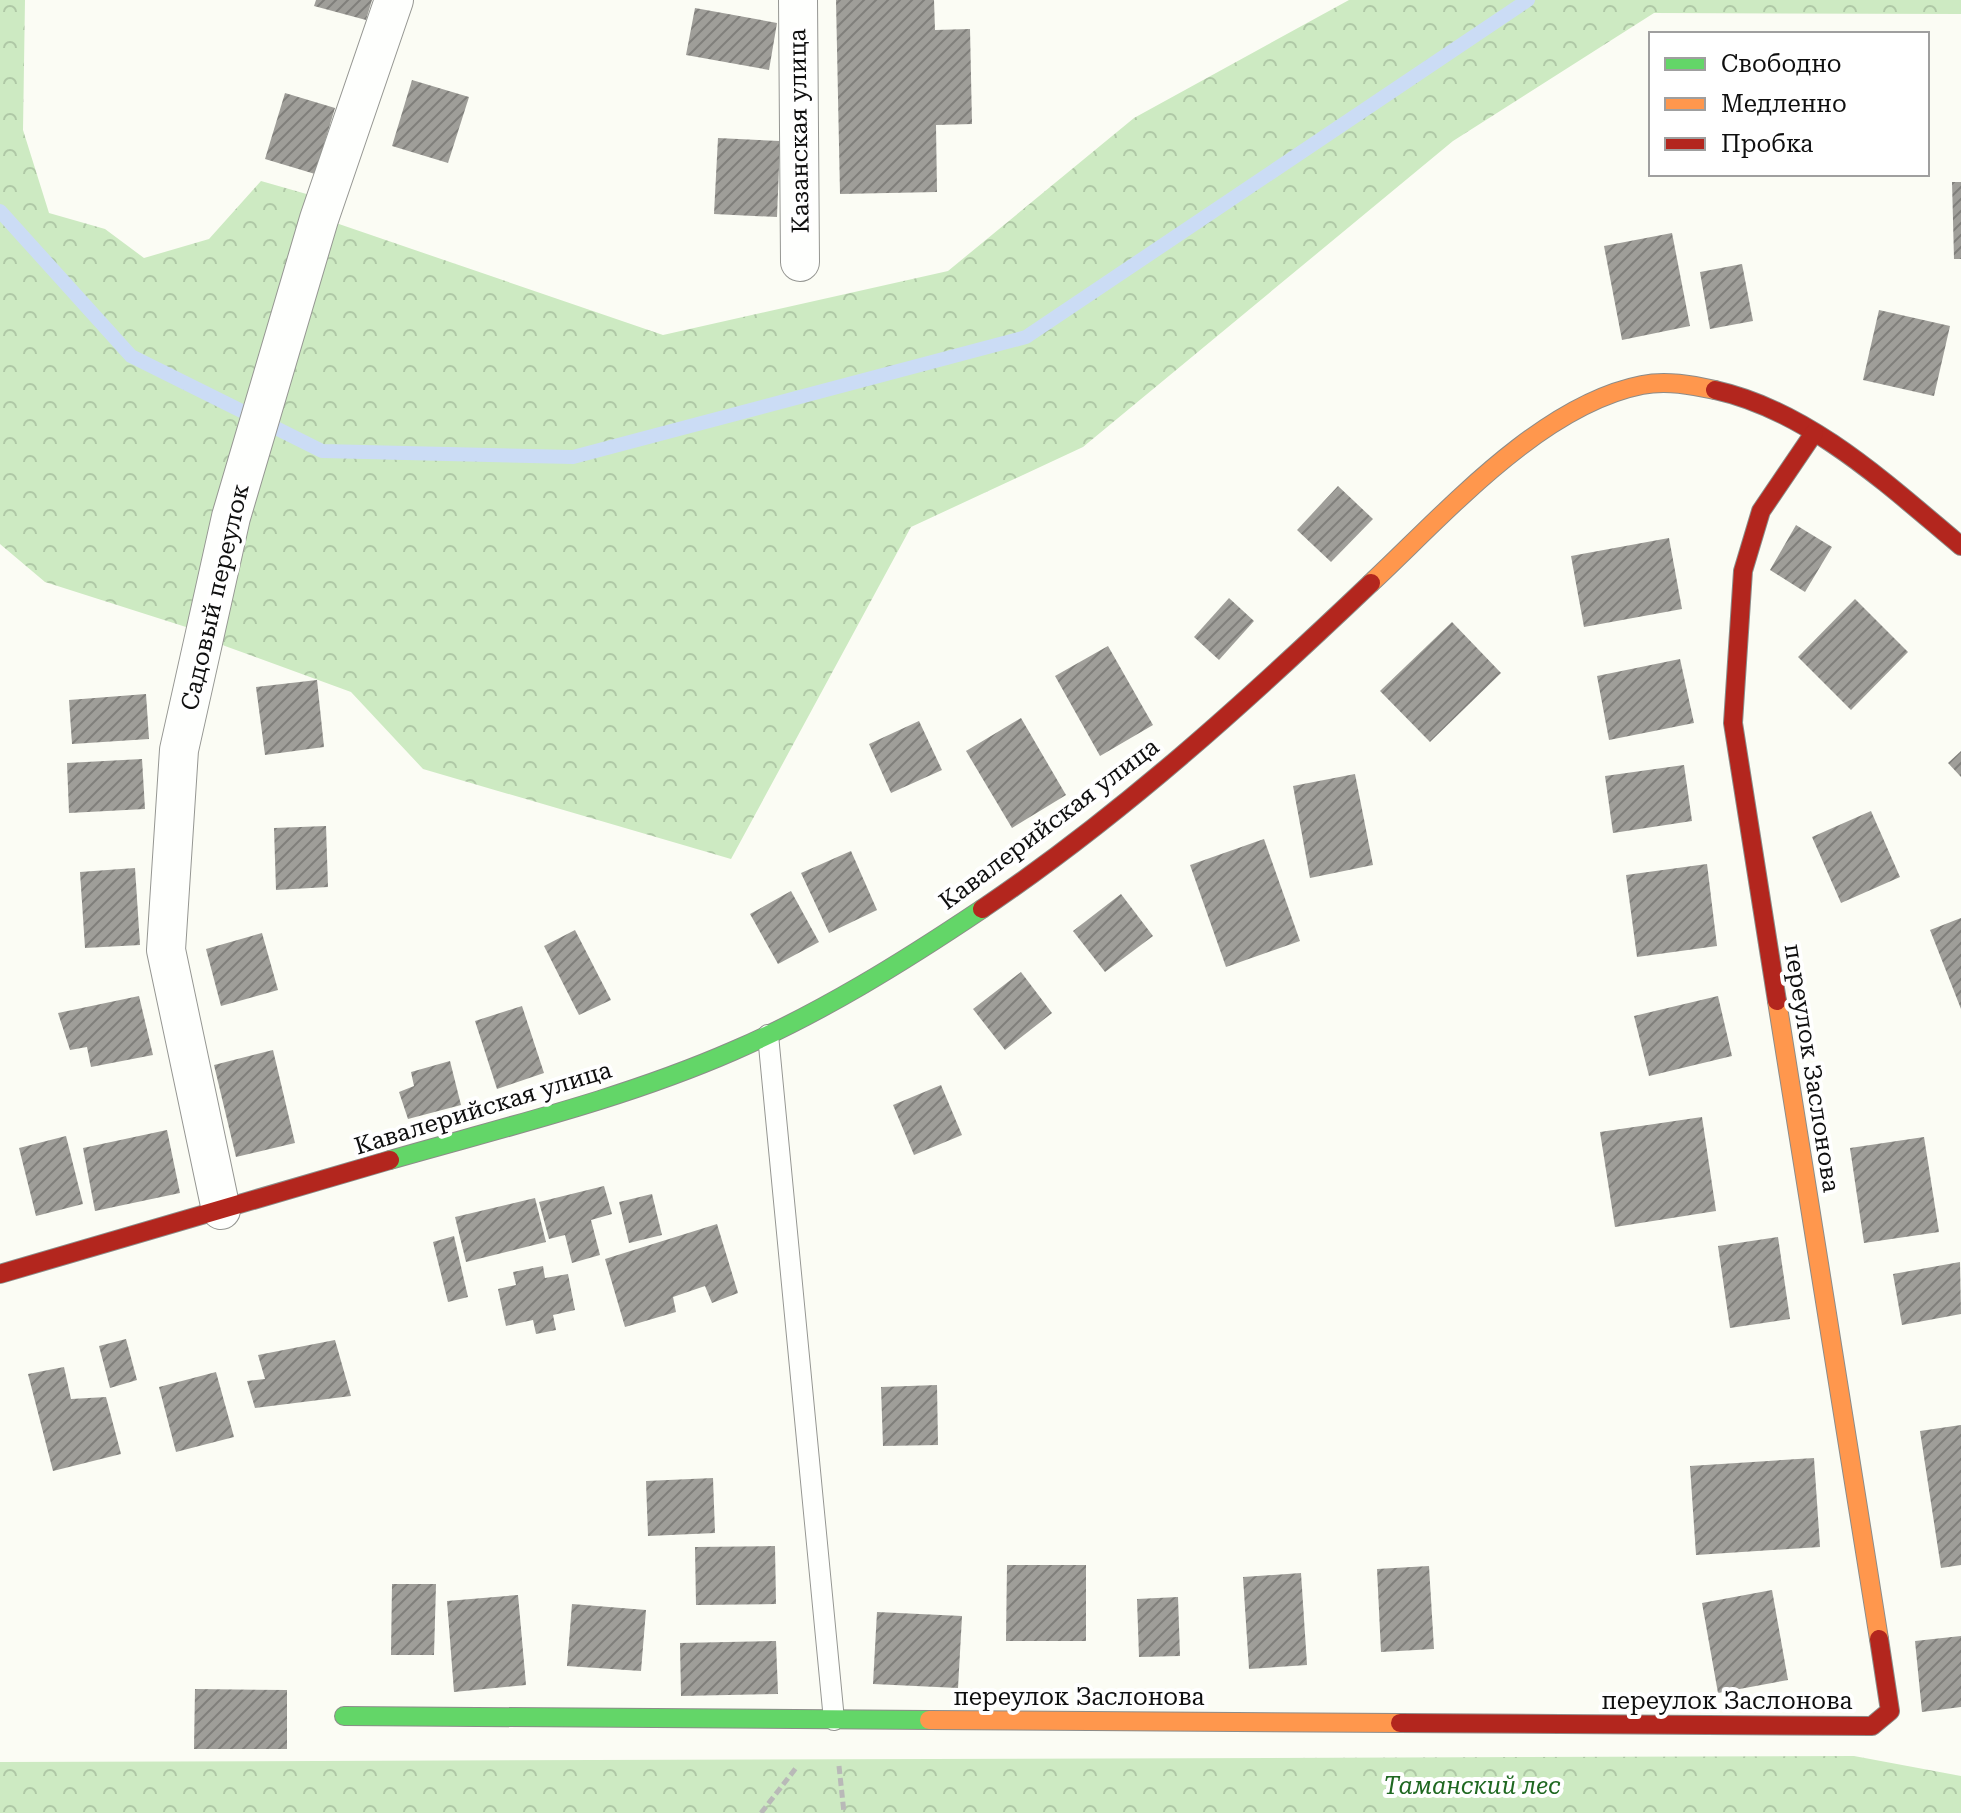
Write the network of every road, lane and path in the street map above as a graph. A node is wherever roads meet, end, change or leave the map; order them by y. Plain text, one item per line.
1 (394, 0) edge
2 (798, 0) edge
3 (800, 262) dead end
4 (1814, 433) junction
5 (1961, 546) edge
6 (768, 1035) junction
7 (221, 1210) junction
8 (0, 1274) edge
9 (344, 1716) dead end
10 (834, 1720) junction

1 - 7 street, Садовый переулок
2 - 3 street, Казанская улица
4 - 5 street, Кавалерийская улица
4 - 6 street, Кавалерийская улица
4 - 10 street, переулок Заслонова
6 - 7 street, Кавалерийская улица
6 - 10 lane
7 - 8 street, Кавалерийская улица
9 - 10 street, переулок Заслонова

